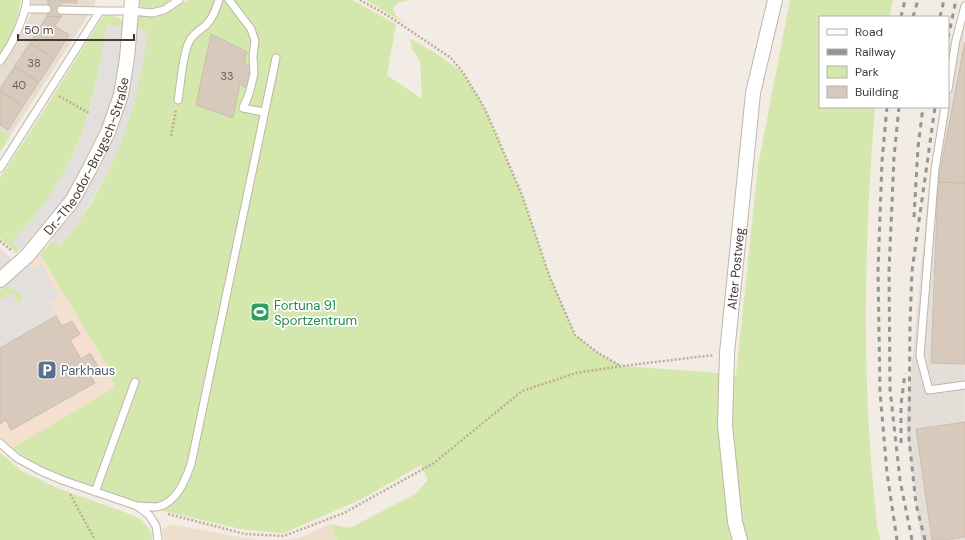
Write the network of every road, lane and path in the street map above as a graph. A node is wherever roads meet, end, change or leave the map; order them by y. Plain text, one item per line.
1 (27, 0) edge
2 (179, 0) edge
3 (219, 0) edge
4 (229, 0) edge
5 (360, 0) edge
6 (775, 0) edge
7 (132, 6) edge
8 (965, 6) edge
9 (25, 9) junction
10 (47, 9) dead end
11 (62, 10) dead end
12 (100, 11) junction
13 (276, 58) dead end
14 (0, 61) edge
15 (949, 83) edge
16 (50, 91) junction
17 (178, 100) joint
18 (945, 108) edge
19 (264, 112) junction
20 (89, 113) dead end
21 (171, 136) dead end
22 (0, 168) edge
23 (0, 280) edge
24 (727, 353) junction
25 (622, 366) junction
26 (136, 382) dead end
27 (965, 385) edge
28 (0, 442) edge
29 (62, 480) junction
30 (95, 492) junction
31 (137, 506) junction
32 (168, 514) dead end
33 (95, 540) edge
34 (158, 540) edge
35 (740, 540) edge

1 - 9 lane
2 - 7 lane
3 - 17 lane
4 - 19 lane
5 - 25 path
6 - 24 street, Alter Postweg
7 - 12 lane
7 - 23 street, Dr.-Theodor-Brugsch-Straße
8 - 15 lane
9 - 10 lane
9 - 14 lane
11 - 12 lane
12 - 16 lane
13 - 19 lane
16 - 20 path
16 - 22 lane
17 - 21 path
18 - 27 lane
19 - 31 lane
24 - 25 path
24 - 35 street, Alter Postweg
25 - 32 path
26 - 30 lane
28 - 29 lane
29 - 30 lane
29 - 33 path
30 - 31 lane
31 - 34 lane

